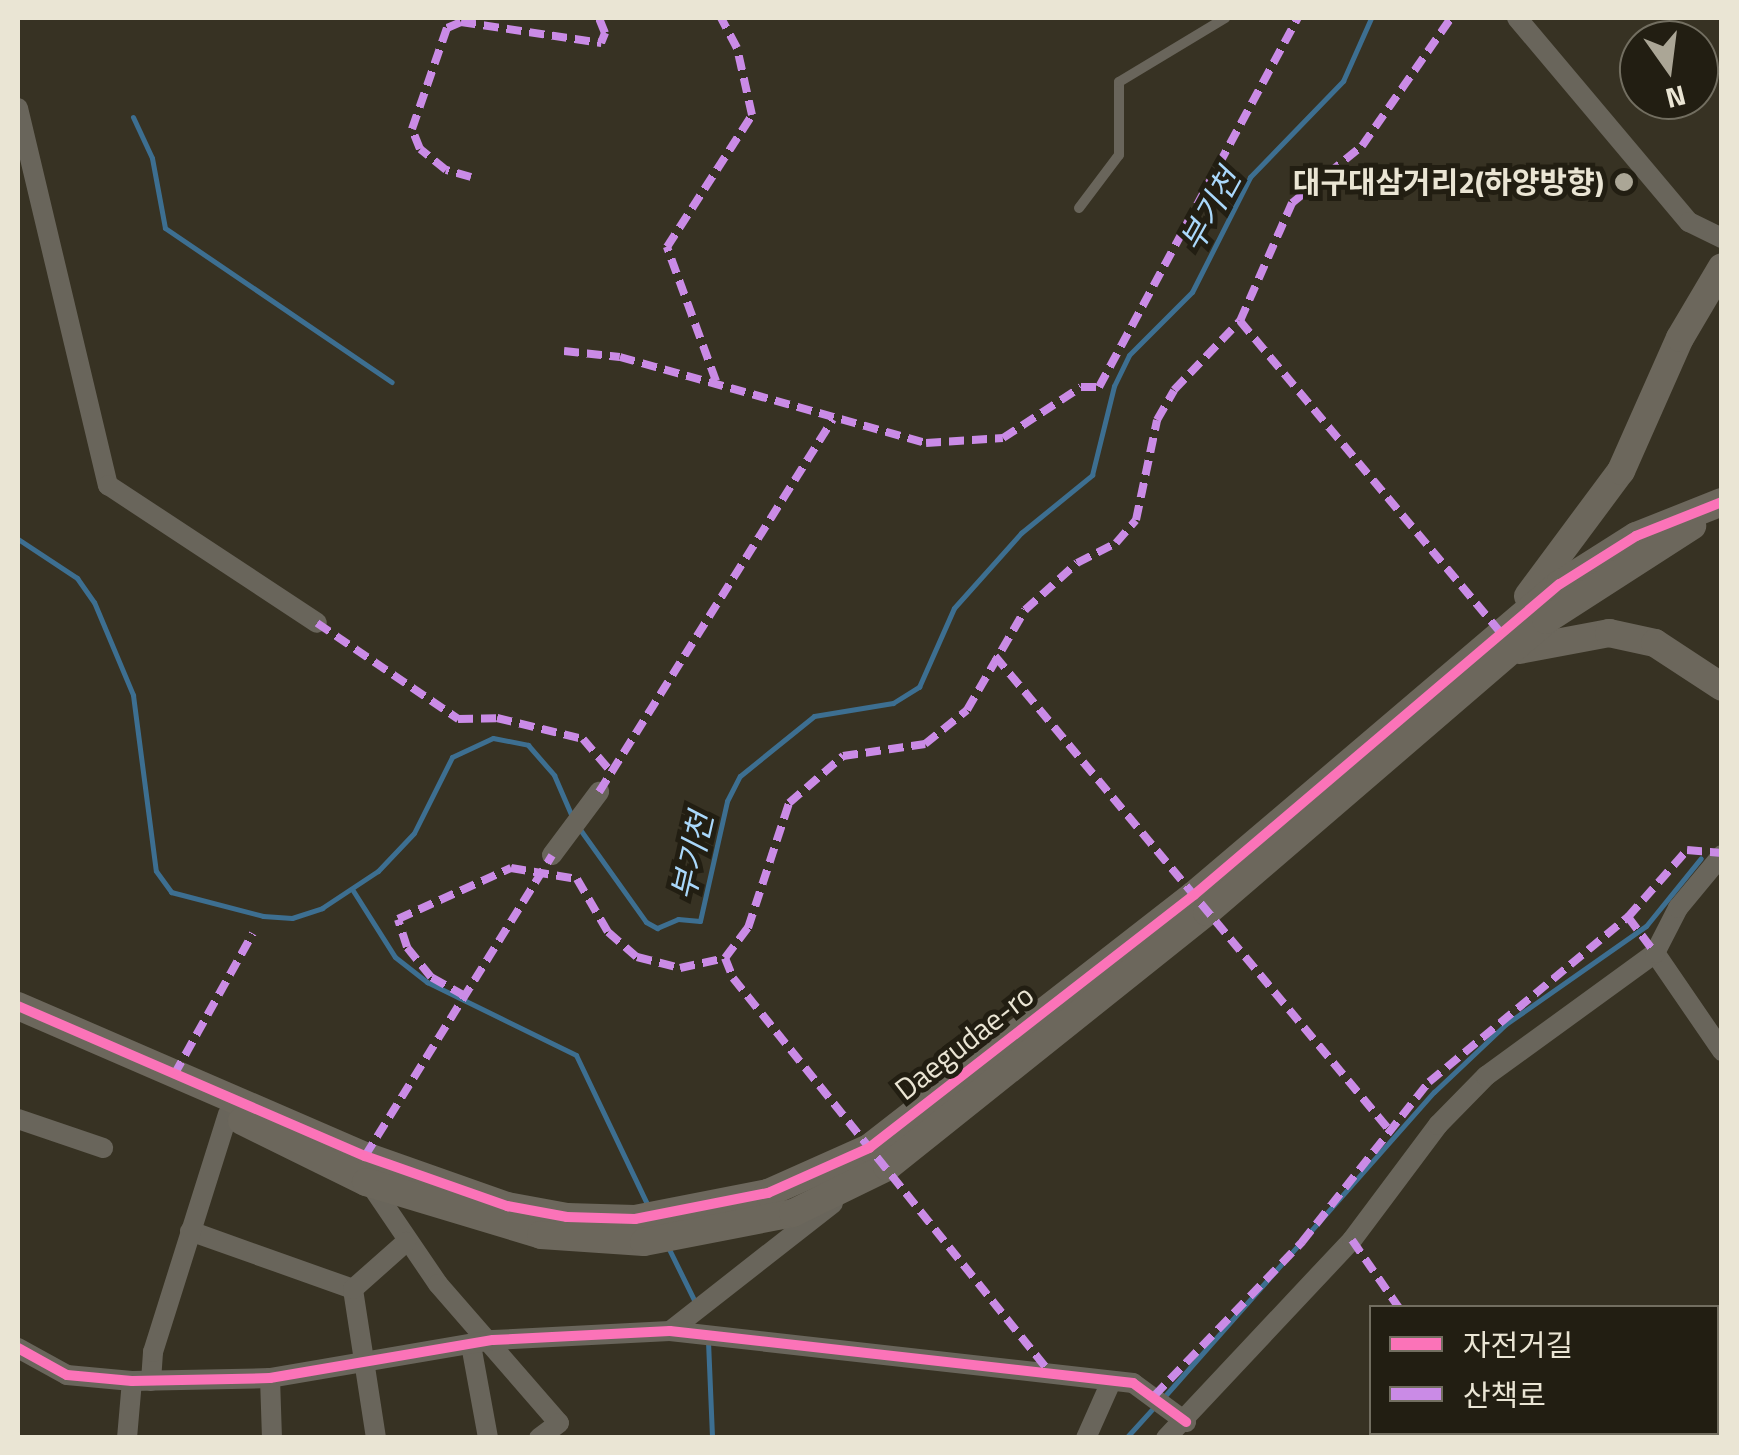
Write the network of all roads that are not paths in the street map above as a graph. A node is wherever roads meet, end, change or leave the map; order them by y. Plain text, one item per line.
1 (1225, 18) edge
2 (1517, 18) edge
3 (18, 108) edge
4 (1080, 208) dead end
5 (1722, 238) edge
6 (1722, 267) edge
7 (1722, 503) edge
8 (317, 623) dead end
9 (1506, 642) junction
10 (1722, 688) edge
11 (599, 792) dead end
12 (552, 855) dead end
13 (1722, 855) edge
14 (1654, 952) junction
15 (18, 1006) edge
16 (1722, 1051) edge
17 (119, 1052) junction
18 (228, 1114) junction
19 (18, 1119) edge
20 (104, 1148) dead end
21 (366, 1169) junction
22 (850, 1189) junction
23 (653, 1229) junction
24 (190, 1231) junction
25 (406, 1242) junction
26 (352, 1289) junction
27 (670, 1331) junction
28 (493, 1340) junction
29 (471, 1344) junction
30 (18, 1348) edge
31 (361, 1366) junction
32 (270, 1378) junction
33 (141, 1381) junction
34 (1110, 1384) junction
35 (1172, 1410) junction
36 (126, 1438) edge
37 (272, 1438) edge
38 (376, 1438) edge
39 (488, 1438) edge
40 (539, 1438) edge
41 (1086, 1438) edge
42 (1166, 1438) edge

1 - 4 lane
2 - 5 street
3 - 8 street
6 - 9 street
7 - 9 street, Daegudae-ro
9 - 10 street
9 - 22 street, Daegudae-ro
9 - 23 street, Daegudae-ro
11 - 12 street
13 - 14 street
14 - 16 street
14 - 35 street
15 - 17 street, Daegudae-ro
17 - 18 street, Daegudae-ro
17 - 21 street, Daegudae-ro
18 - 21 street, Daegudae-ro
18 - 24 street
19 - 20 street
21 - 23 street, Daegudae-ro
21 - 25 street
22 - 23 street, Daegudae-ro
22 - 27 street
24 - 26 street
24 - 33 street
25 - 26 street
25 - 28 street
26 - 31 street
27 - 28 street
27 - 34 street
28 - 29 street
28 - 40 street
29 - 31 street
29 - 39 street
30 - 33 street
31 - 32 street
31 - 38 street
32 - 33 street
32 - 37 street
33 - 36 street
34 - 35 street
34 - 41 street
35 - 42 street

